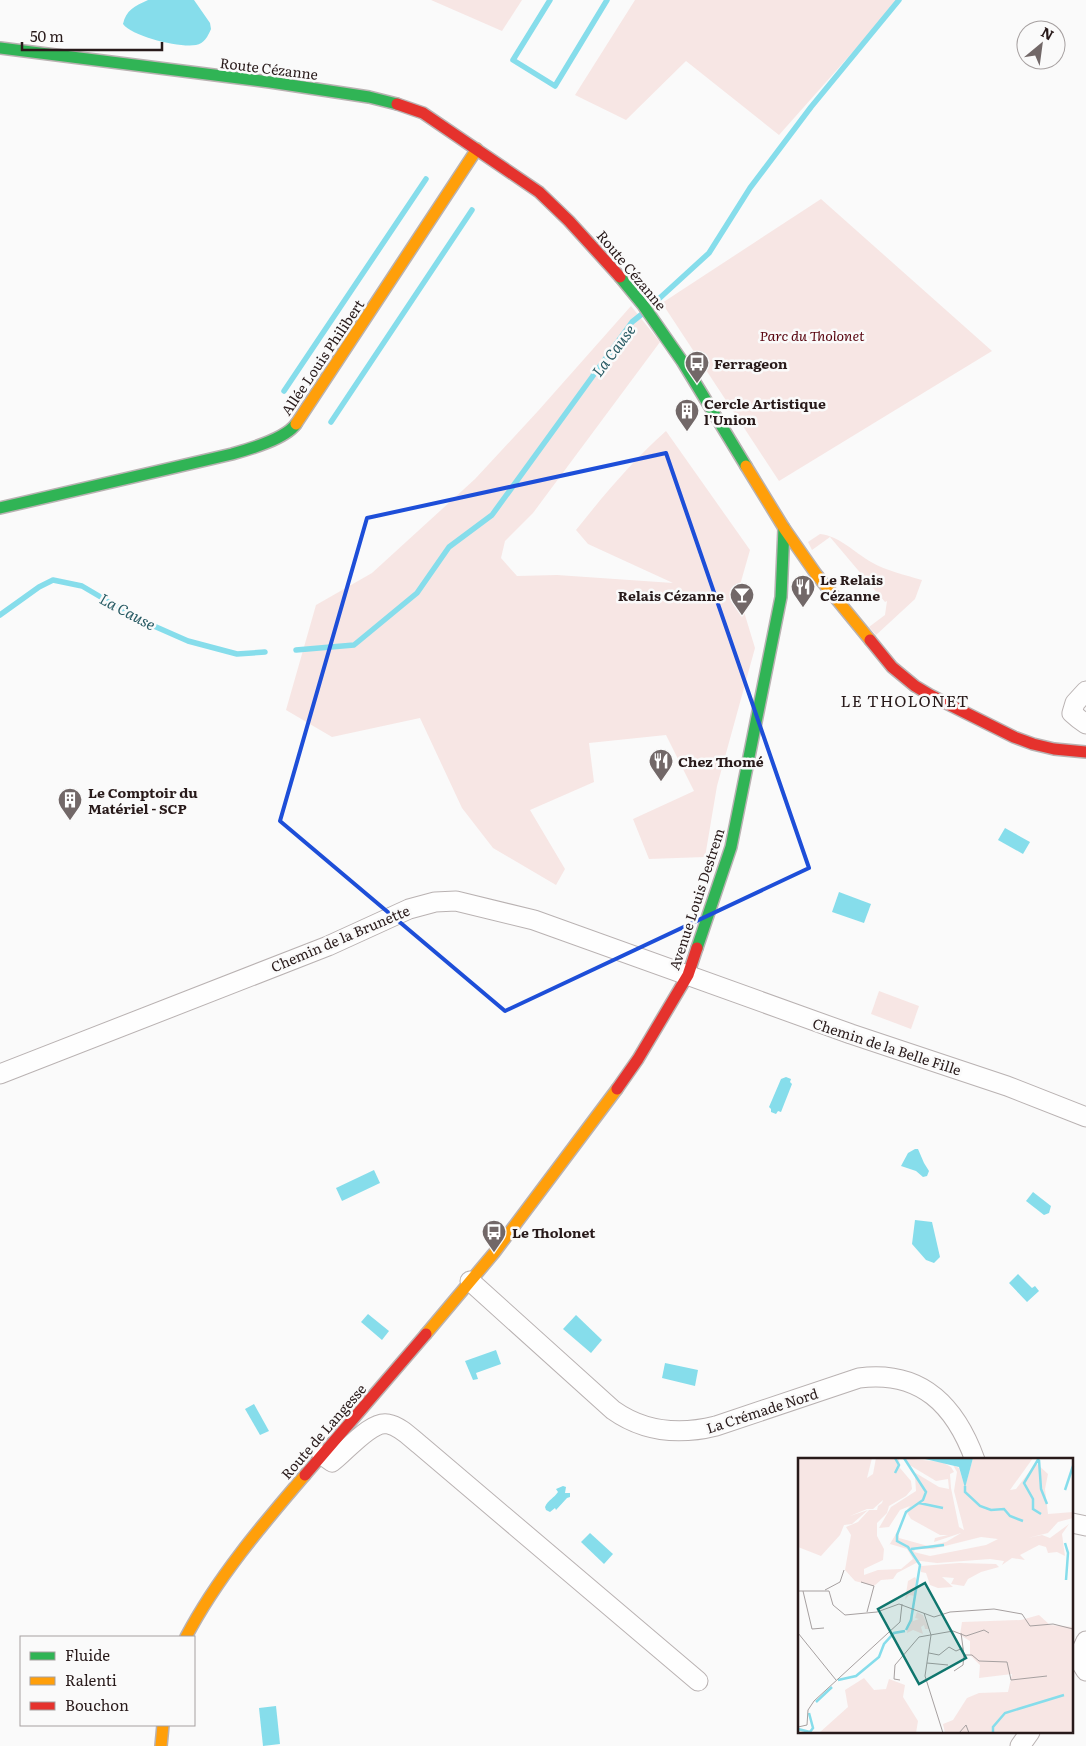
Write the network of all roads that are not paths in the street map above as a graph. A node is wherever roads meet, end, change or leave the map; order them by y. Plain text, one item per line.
1 (0, 48) edge
2 (476, 149) junction
3 (0, 508) edge
4 (784, 528) junction
5 (1086, 691) edge
6 (1086, 724) edge
7 (1086, 752) edge
8 (688, 975) junction
9 (0, 1074) edge
10 (1086, 1117) edge
11 (494, 1253) joint
12 (470, 1281) junction
13 (322, 1456) junction
14 (974, 1458) edge
15 (187, 1636) edge
16 (698, 1681) dead end
17 (163, 1726) edge
18 (1029, 1734) edge
19 (161, 1746) edge
20 (1020, 1746) edge

1 - 2 street, Route Cézanne
2 - 3 street, Allée Louis Philibert
2 - 4 street, Route Cézanne
4 - 7 street, Route Cézanne
4 - 8 street, Avenue Louis Destrem
5 - 6 street
8 - 9 street, Chemin de la Brunette
8 - 10 street, Chemin de la Belle Fille
8 - 11 street, Avenue Louis Destrem
11 - 12 street, Route de Langesse
12 - 13 street, Route de Langesse
12 - 14 street, La Crémade Nord
13 - 15 street, Route de Langesse
13 - 16 street
17 - 19 street
18 - 20 street

